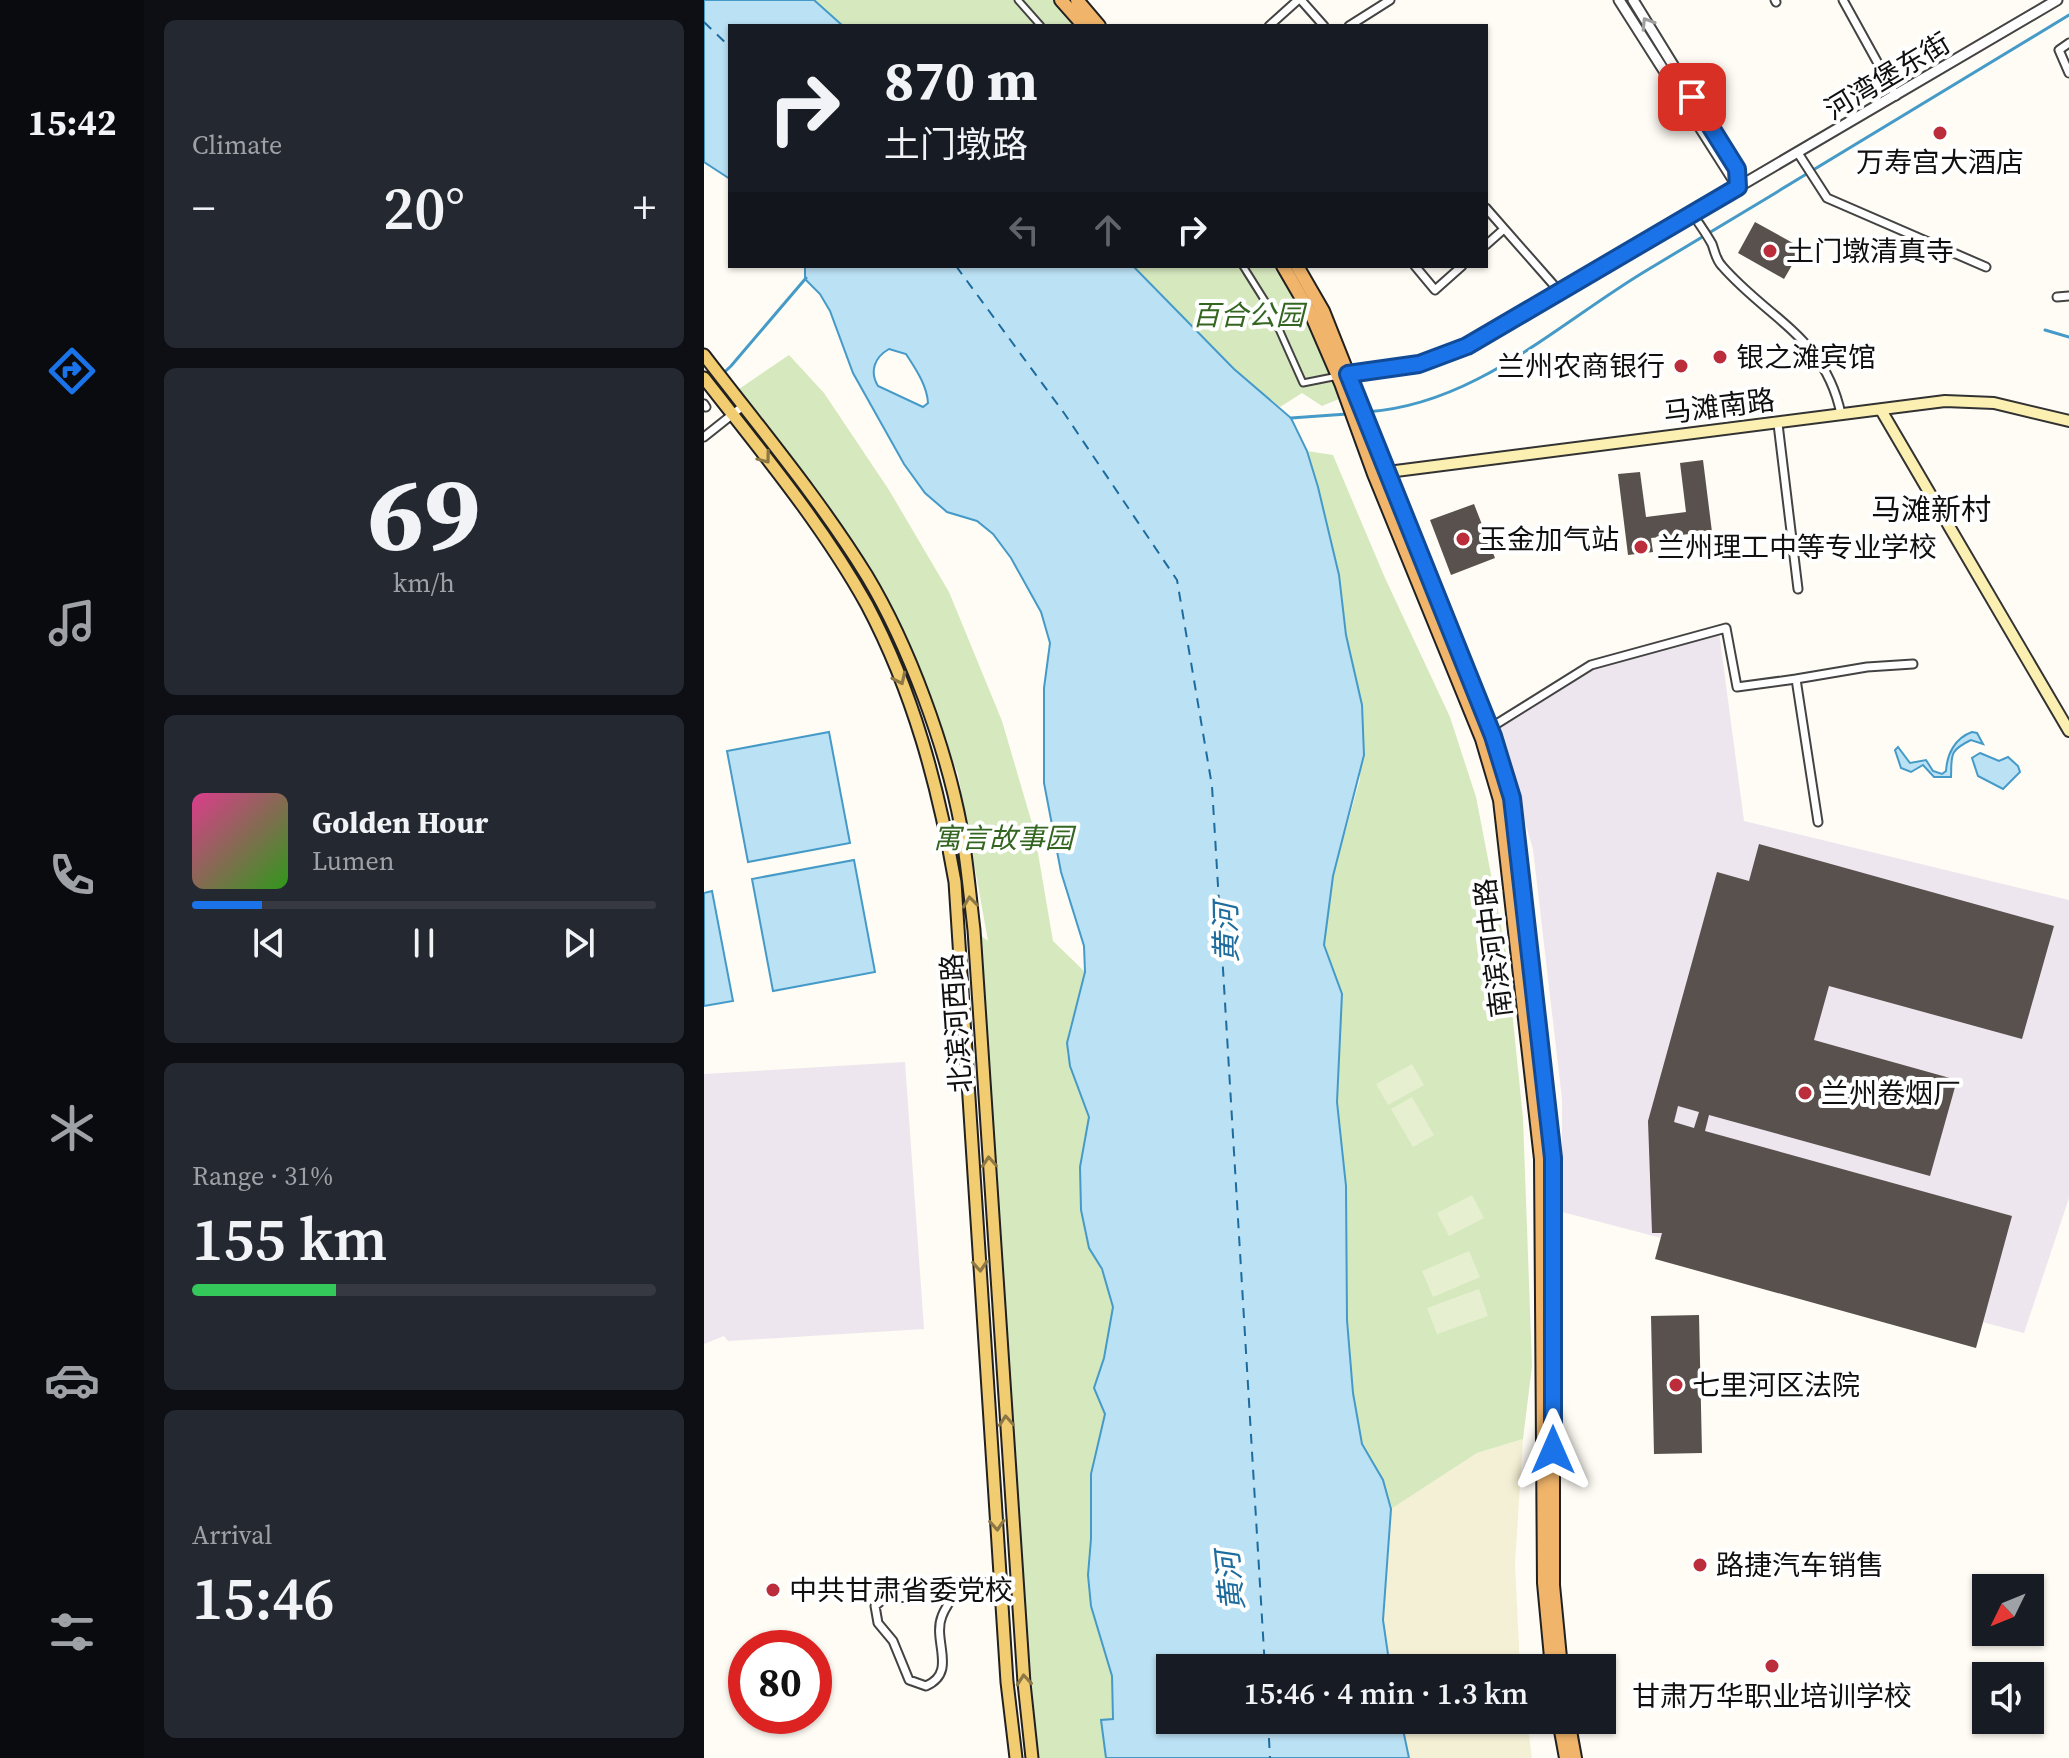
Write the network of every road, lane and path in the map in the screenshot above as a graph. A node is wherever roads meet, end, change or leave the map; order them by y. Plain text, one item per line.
1 (1018, 0) edge
2 (1061, 0) edge
3 (1077, 0) edge
4 (1300, 0) edge
5 (1390, 0) edge
6 (1619, 0) edge
7 (1633, 0) edge
8 (1843, 0) edge
9 (2057, 0) edge
10 (1039, 24) edge
11 (1082, 24) edge
12 (1097, 24) edge
13 (1271, 24) edge
14 (1322, 24) edge
15 (1352, 24) edge
16 (2069, 43) edge
17 (2069, 73) edge
18 (1896, 96) junction
19 (1798, 153) junction
20 (1738, 187) junction
21 (1488, 210) edge
22 (1691, 212) junction
23 (1504, 229) junction
24 (1488, 243) edge
25 (1986, 267) dead end
26 (1244, 268) edge
27 (1284, 268) edge
28 (1298, 268) edge
29 (1417, 268) edge
30 (1460, 268) edge
31 (1559, 291) junction
32 (2069, 296) edge
33 (2057, 297) dead end
34 (704, 355) edge
35 (1343, 375) junction
36 (704, 379) edge
37 (743, 406) junction
38 (1881, 410) junction
39 (732, 414) junction
40 (1841, 414) junction
41 (2069, 421) edge
42 (1778, 424) junction
43 (704, 437) edge
44 (1370, 444) junction
45 (1387, 472) junction
46 (1374, 474) junction
47 (1798, 589) dead end
48 (1913, 664) dead end
49 (1796, 679) junction
50 (1490, 728) junction
51 (2069, 731) edge
52 (1818, 822) dead end
53 (963, 1583) junction
54 (990, 1583) dead end
55 (1551, 1654) edge
56 (1560, 1654) edge
57 (1562, 1734) edge
58 (1571, 1734) edge
59 (1016, 1758) edge
60 (1032, 1758) edge
61 (1566, 1758) edge
62 (1575, 1758) edge

1 - 10 street
2 - 11 highway
3 - 12 highway
4 - 13 street
4 - 14 street
5 - 15 street
6 - 20 street
20 -> 7 street
8 - 18 street
9 - 18 street, 河湾堡东街
16 - 17 street
18 - 19 street, 河湾堡东街
19 - 20 street, 河湾堡东街
19 - 25 street
20 - 22 street, 河湾堡东街
21 - 23 street
22 - 31 street, 河湾堡东街
22 - 40 street
23 - 24 street
23 - 31 street
26 - 35 street
27 - 35 highway, 南滨河中路
28 - 35 highway, 南滨河中路
29 - 30 street
31 - 35 street, 河湾堡东街
32 - 33 street
34 - 37 main road, 北滨河西路
35 - 44 highway, 南滨河中路
36 - 39 main road, 北滨河西路
37 - 39 street
60 -> 37 main road, 北滨河西路
38 - 40 main road, 马滩南路
38 - 41 main road, 马滩南路
38 - 51 main road
39 - 43 street
39 -> 59 main road, 北滨河西路
40 - 42 main road, 马滩南路
42 - 45 main road, 马滩南路
42 - 47 street
44 - 45 highway, 南滨河中路
44 - 46 highway, 南滨河中路
45 - 46 main road, 马滩南路
45 - 50 highway, 南滨河中路
46 - 55 highway, 南滨河中路
48 - 49 street
49 - 50 street
49 - 52 street
50 - 56 highway, 南滨河中路
53 - 53 street
53 - 54 street
57 - 61 highway
58 - 62 highway

